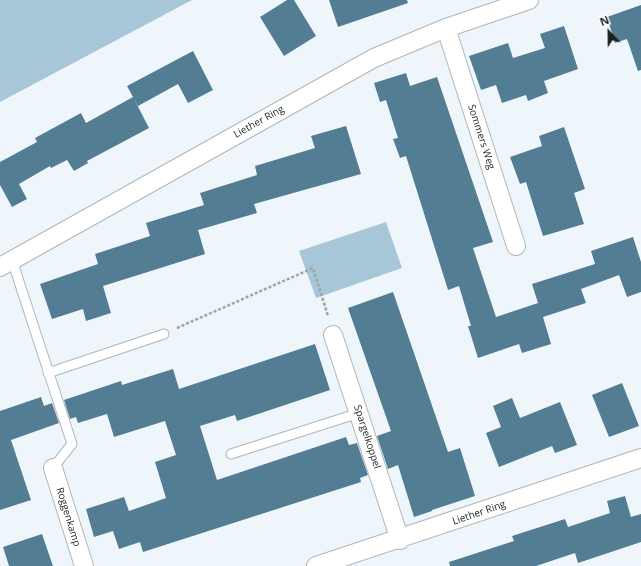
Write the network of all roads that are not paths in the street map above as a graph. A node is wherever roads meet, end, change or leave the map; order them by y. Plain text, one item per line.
1 (529, 0) edge
2 (446, 28) junction
3 (516, 246) dead end
4 (6, 263) edge
5 (164, 334) road end
6 (333, 335) road end
7 (48, 373) junction
8 (359, 413) junction
9 (231, 454) dead end
10 (641, 458) edge
11 (53, 468) joint
12 (400, 540) junction
13 (84, 566) edge
14 (316, 566) edge

1 - 2 street, Liether Ring
2 - 3 street, Sommers Weg
2 - 4 street, Liether Ring
4 - 7 lane
5 - 7 lane
6 - 8 street, Spargelkoppel
7 - 11 lane
8 - 9 lane
8 - 12 street, Spargelkoppel
10 - 12 street, Liether Ring
11 - 13 street, Roggenkamp
12 - 14 street, Liether Ring

